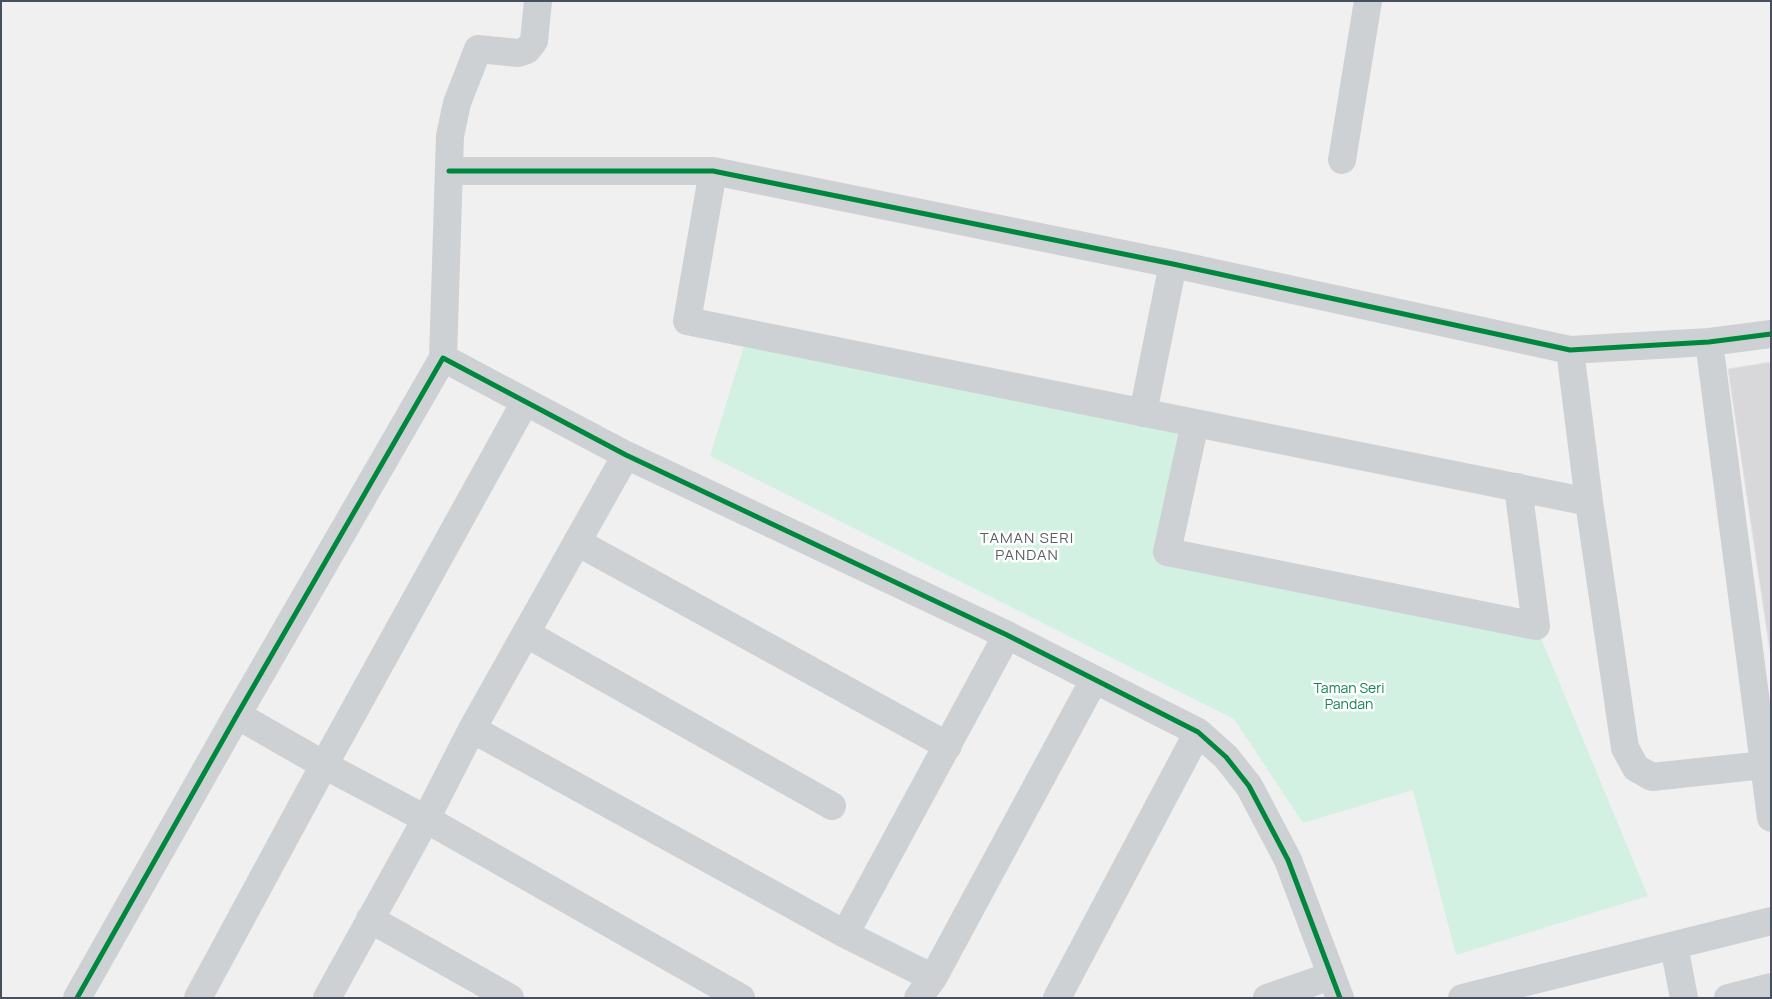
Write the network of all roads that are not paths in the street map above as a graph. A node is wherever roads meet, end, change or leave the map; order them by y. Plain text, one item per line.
1 (538, 1) edge
2 (1368, 1) edge
3 (1342, 160) dead end
4 (450, 171) junction
5 (713, 171) junction
6 (1173, 264) junction
7 (1771, 334) edge
8 (1709, 342) junction
9 (1570, 350) junction
10 (443, 358) junction
11 (525, 402) junction
12 (1144, 412) junction
13 (1195, 423) junction
14 (626, 455) junction
15 (1518, 488) junction
16 (1589, 502) junction
17 (577, 542) junction
18 (526, 634) junction
19 (1007, 636) junction
20 (1094, 680) junction
21 (237, 715) junction
22 (472, 729) junction
23 (1198, 732) junction
24 (948, 746) junction
25 (324, 765) junction
26 (1764, 765) junction
27 (832, 806) dead end
28 (1771, 818) edge
29 (426, 819) junction
30 (370, 919) junction
31 (1771, 921) edge
32 (845, 934) junction
33 (1674, 946) junction
34 (1336, 987) edge
35 (1771, 987) edge
36 (926, 988) edge
37 (78, 998) edge
38 (198, 998) edge
39 (327, 998) edge
40 (510, 998) edge
41 (741, 998) edge
42 (1057, 998) edge
43 (1267, 998) edge
44 (1462, 998) edge
45 (1684, 998) edge
46 (1728, 998) edge

1 - 4 street
2 - 3 street
4 - 5 street
4 - 10 street
5 - 6 street
5 - 12 street
6 - 9 street
6 - 12 street
7 - 8 street
8 - 9 street
8 - 26 street
9 - 16 street
10 - 11 street
10 - 21 street
11 - 14 street
11 - 25 street
12 - 13 street
13 - 15 street
13 - 15 street
14 - 17 street
14 - 19 street
15 - 16 street
16 - 26 street
17 - 18 street
17 - 24 street
18 - 22 street
18 - 27 street
19 - 20 street
19 - 24 street
20 - 23 street
20 - 36 street
21 - 25 street
21 - 37 street
22 - 29 street
22 - 32 street
23 - 34 street
23 - 42 street
24 - 32 street
25 - 29 street
25 - 38 street
26 - 28 street
29 - 30 street
29 - 41 street
30 - 39 street
30 - 40 street
31 - 33 street
32 - 36 street
33 - 44 street
33 - 45 street
34 - 43 street
35 - 46 street

